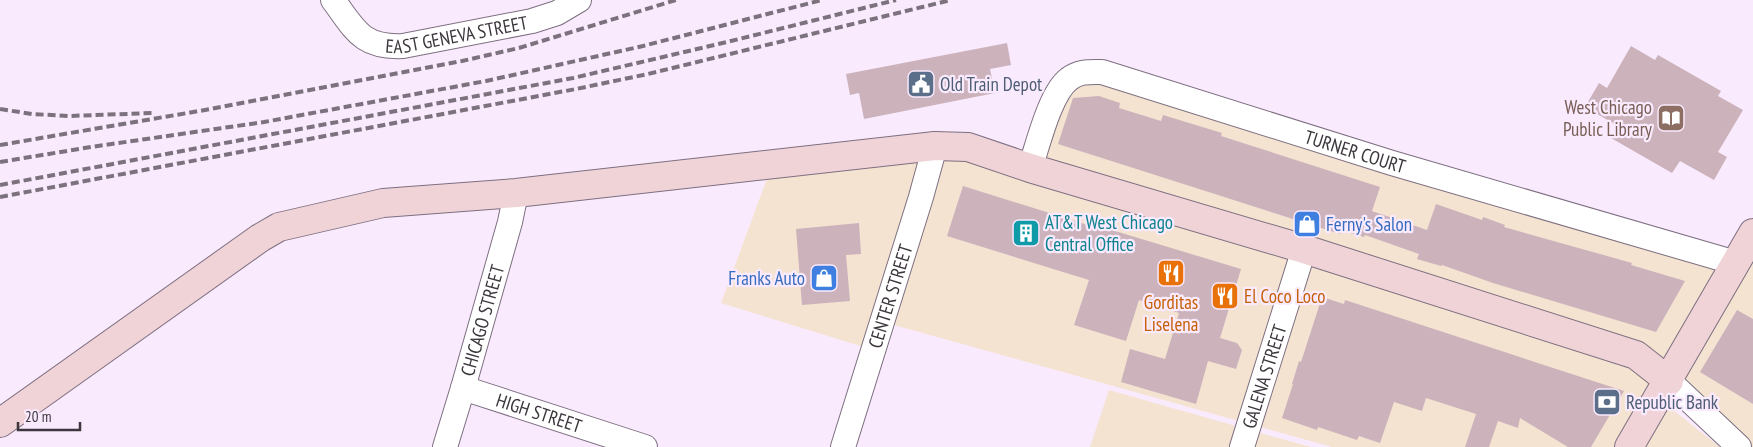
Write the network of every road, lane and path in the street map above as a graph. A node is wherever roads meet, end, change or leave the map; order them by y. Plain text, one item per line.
1 (333, 0) edge
2 (579, 0) edge
3 (935, 146) junction
4 (1030, 168) junction
5 (516, 193) junction
6 (1753, 233) edge
7 (1304, 249) junction
8 (1736, 263) junction
9 (1668, 381) junction
10 (463, 388) junction
11 (0, 422) edge
12 (445, 447) edge
13 (644, 447) edge
14 (843, 447) edge
15 (1242, 447) edge
16 (1629, 447) edge
17 (1739, 447) edge

1 - 2 street, EAST GENEVA STREET
3 - 4 street
3 - 5 street
3 - 14 street, CENTER STREET
4 - 7 street
4 - 8 street, TURNER COURT
5 - 10 street, CHICAGO STREET
5 - 11 street
6 - 8 street
7 - 9 street
7 - 15 street, GALENA STREET
8 - 9 street
9 - 16 street
9 - 17 street
10 - 12 street, CHICAGO STREET
10 - 13 street, HIGH STREET

